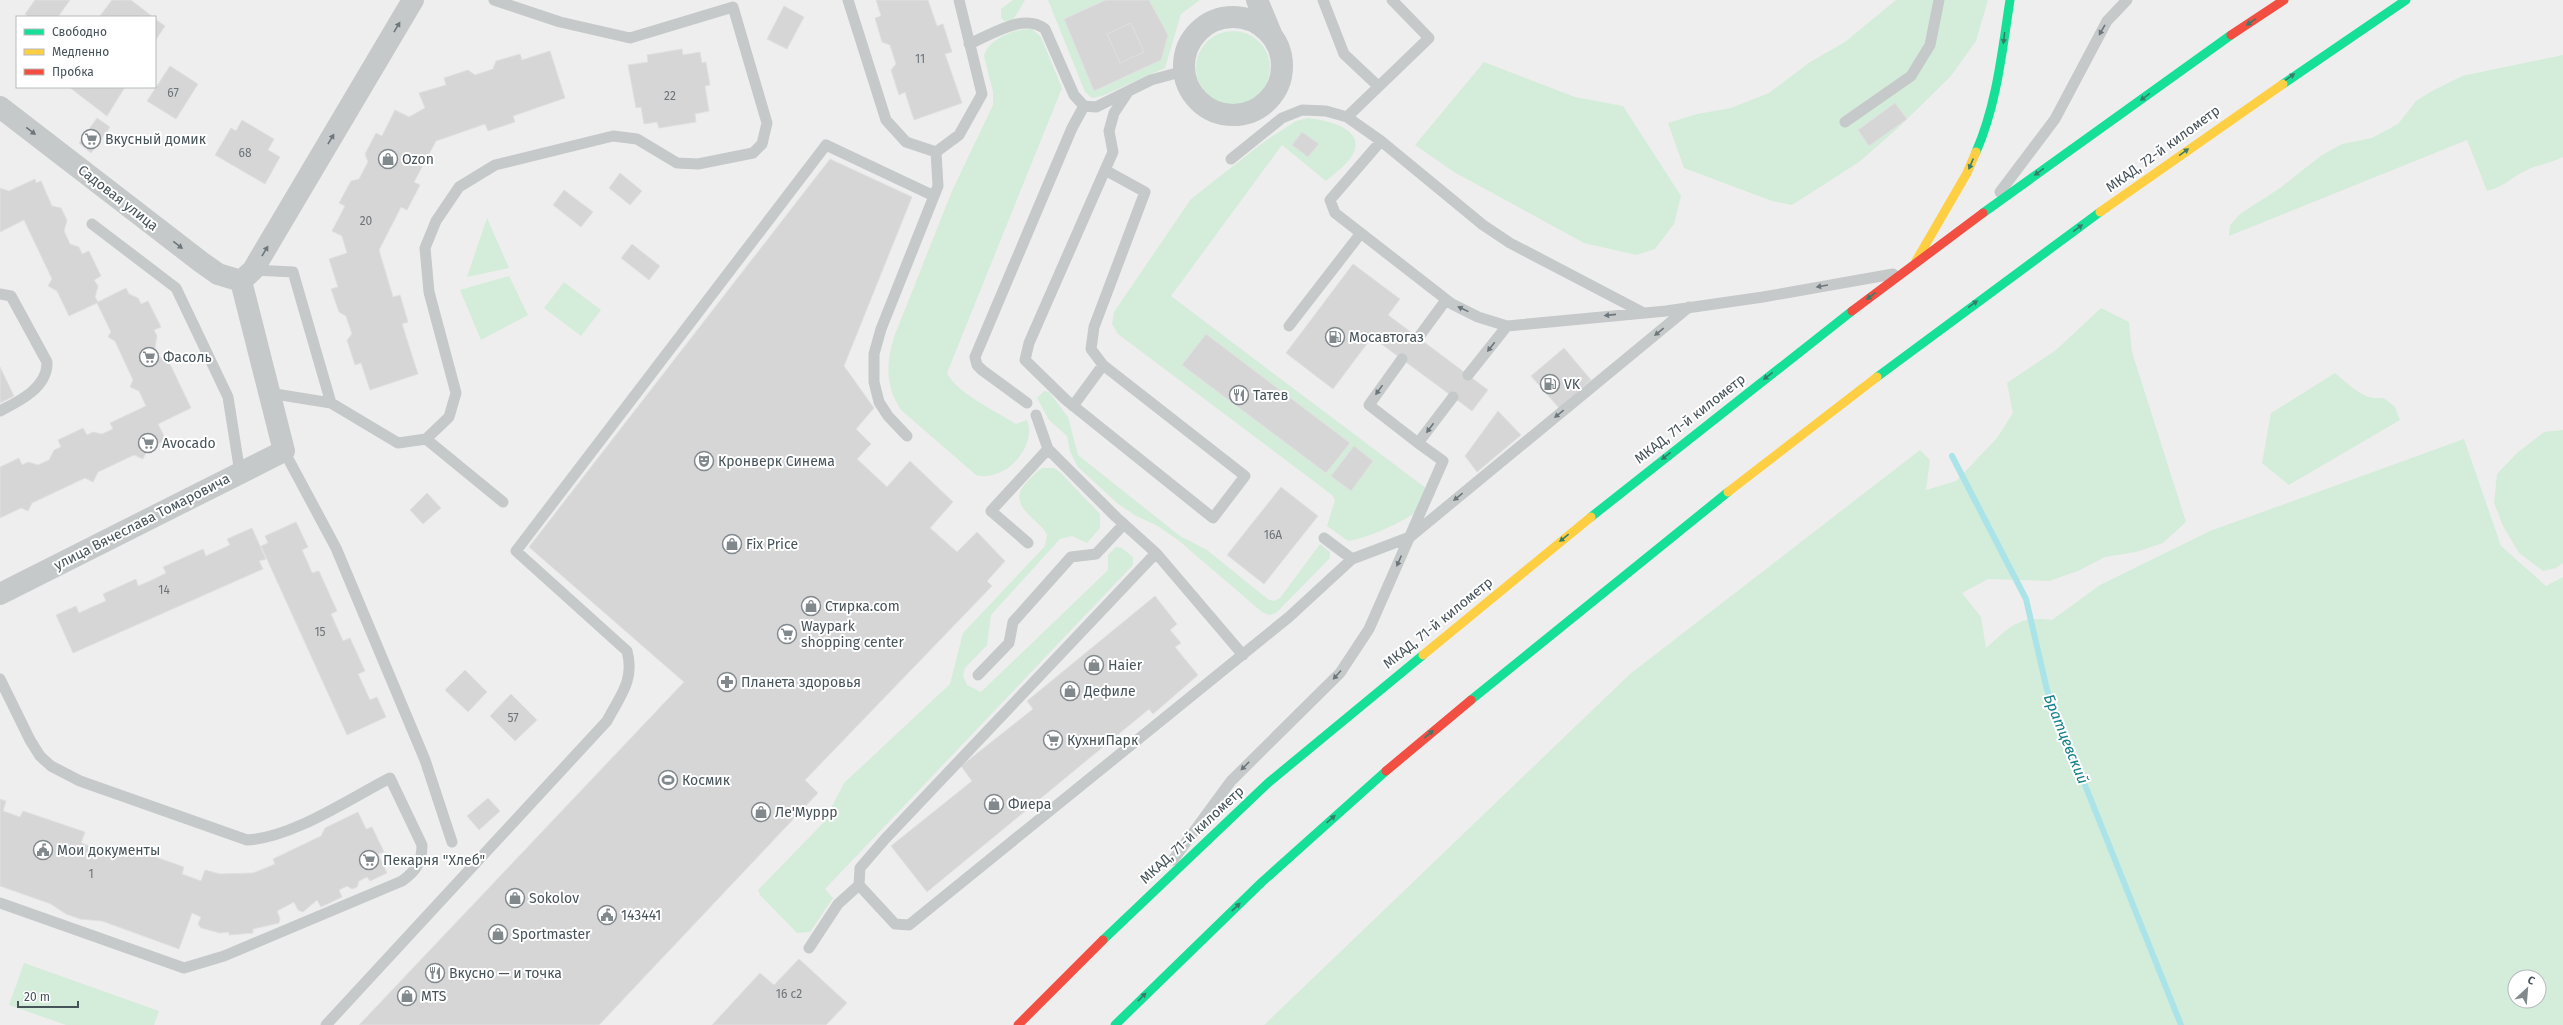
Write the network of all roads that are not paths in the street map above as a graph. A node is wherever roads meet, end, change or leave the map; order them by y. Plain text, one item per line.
1 (413, 0) edge
2 (494, 0) edge
3 (848, 0) edge
4 (959, 0) edge
5 (1238, 0) edge
6 (1257, 0) edge
7 (1323, 0) edge
8 (1392, 0) edge
9 (1940, 0) edge
10 (2010, 0) edge
11 (2127, 0) edge
12 (2284, 0) edge
13 (2406, 0) edge
14 (1223, 18) junction
15 (1273, 38) junction
16 (969, 44) junction
17 (1184, 72) junction
18 (1378, 86) junction
19 (1128, 92) junction
20 (1084, 106) junction
21 (0, 107) edge
22 (1347, 117) junction
23 (1846, 122) dead end
24 (1381, 141) junction
25 (936, 152) junction
26 (1231, 159) dead end
27 (1105, 170) junction
28 (934, 196) junction
29 (1986, 210) junction
30 (92, 224) dead end
31 (1361, 233) junction
32 (1916, 261) junction
33 (1902, 272) junction
34 (247, 276) junction
35 (0, 294) edge
36 (1446, 300) junction
37 (1689, 307) junction
38 (1642, 312) junction
39 (1289, 326) dead end
40 (1507, 326) junction
41 (1418, 338) dead end
42 (1402, 359) dead end
43 (1103, 365) junction
44 (1468, 375) dead end
45 (269, 392) junction
46 (1453, 397) dead end
47 (331, 402) junction
48 (1027, 402) dead end
49 (1073, 406) junction
50 (0, 411) edge
51 (1036, 415) dead end
52 (907, 436) dead end
53 (426, 439) junction
54 (1418, 443) junction
55 (1048, 448) junction
56 (284, 451) junction
57 (240, 473) junction
58 (503, 502) dead end
59 (1124, 524) junction
60 (1410, 537) junction
61 (1324, 538) dead end
62 (1028, 543) dead end
63 (1156, 553) junction
64 (1352, 559) junction
65 (0, 594) edge
66 (1243, 655) junction
67 (978, 675) dead end
68 (0, 680) edge
69 (452, 842) dead end
70 (859, 885) junction
71 (1148, 895) junction
72 (0, 903) edge
73 (809, 948) dead end
74 (326, 1025) edge
75 (1018, 1025) edge
76 (1115, 1025) edge

34 -> 1 street
2 - 53 lane
3 - 25 lane
4 - 16 lane
5 - 14 street
6 - 15 street
7 - 18 lane
8 - 18 lane
9 - 23 lane
10 -> 32 main road
11 -> 29 lane
12 -> 29 main road
76 -> 13 main road, МКАД, 72-й километр
14 - 15 street
14 - 17 street
15 - 17 street
16 - 20 lane
16 - 25 lane
17 - 19 lane
18 - 22 lane
19 - 20 lane
19 - 27 lane
20 - 48 lane
21 -> 34 street, Садовая улица
22 - 24 lane
22 - 26 lane
24 - 31 lane
24 - 38 lane
25 - 28 lane
27 - 43 lane
27 - 49 lane
28 - 52 lane
28 - 74 lane
29 - 32 main road
30 - 57 lane
31 - 36 lane
31 - 39 lane
32 - 33 main road
33 -> 37 lane
33 -> 71 main road, МКАД, 71-й километр
34 - 45 street
34 - 47 lane
35 - 50 lane
40 -> 36 lane
36 - 41 lane
37 - 38 lane
37 -> 60 lane
38 -> 40 lane
40 -> 44 lane
42 -> 54 lane
43 - 49 lane
43 - 49 lane
45 - 47 lane
45 - 56 street
46 -> 54 lane
47 - 53 lane
51 - 55 lane
53 - 58 lane
54 - 60 lane
55 - 59 lane
55 - 62 lane
56 - 57 street, улица Вячеслава Томаровича
56 - 69 lane
57 - 65 street, улица Вячеслава Томаровича
59 - 63 lane
59 - 67 lane
60 - 64 lane
60 -> 71 lane
61 - 64 lane
63 - 66 lane
63 - 70 lane
64 - 66 lane
66 - 70 lane
68 - 72 lane
70 - 73 lane
71 - 75 main road, МКАД, 71-й километр

